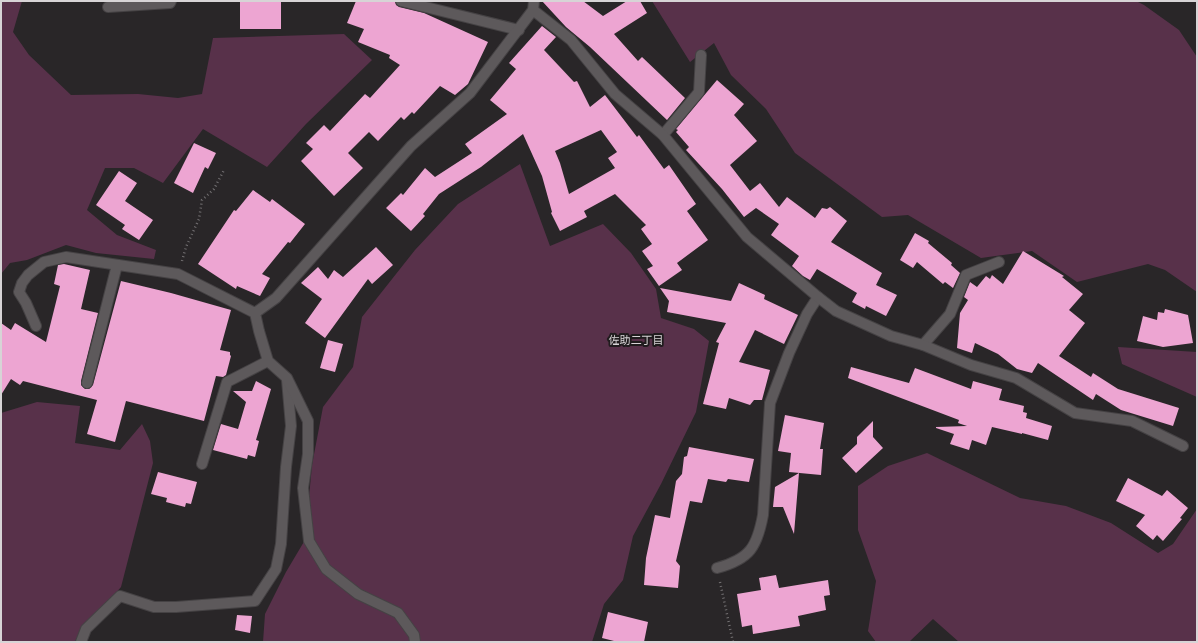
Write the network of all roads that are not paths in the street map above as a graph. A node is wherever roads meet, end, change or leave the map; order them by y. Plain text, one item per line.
1 (171, 1) edge
2 (401, 1) edge
3 (534, 5) edge
4 (108, 7) dead end
5 (518, 30) junction
6 (701, 55) dead end
7 (663, 135) junction
8 (999, 262) dead end
9 (116, 264) junction
10 (818, 297) junction
11 (255, 313) junction
12 (36, 326) dead end
13 (923, 345) junction
14 (268, 361) junction
15 (287, 378) junction
16 (87, 382) dead end
17 (1183, 446) dead end
18 (202, 464) dead end
19 (717, 568) road end
20 (81, 642) edge
21 (415, 642) edge

1 - 4 street
2 - 5 street
3 - 5 street
3 - 7 street
5 - 11 street
6 - 7 street
7 - 10 street
8 - 13 street
9 - 11 street
9 - 12 street
9 - 16 street
10 - 13 street
10 - 19 street
11 - 14 street
13 - 17 street
14 - 15 street
14 - 18 street
15 - 20 street
15 - 21 street

